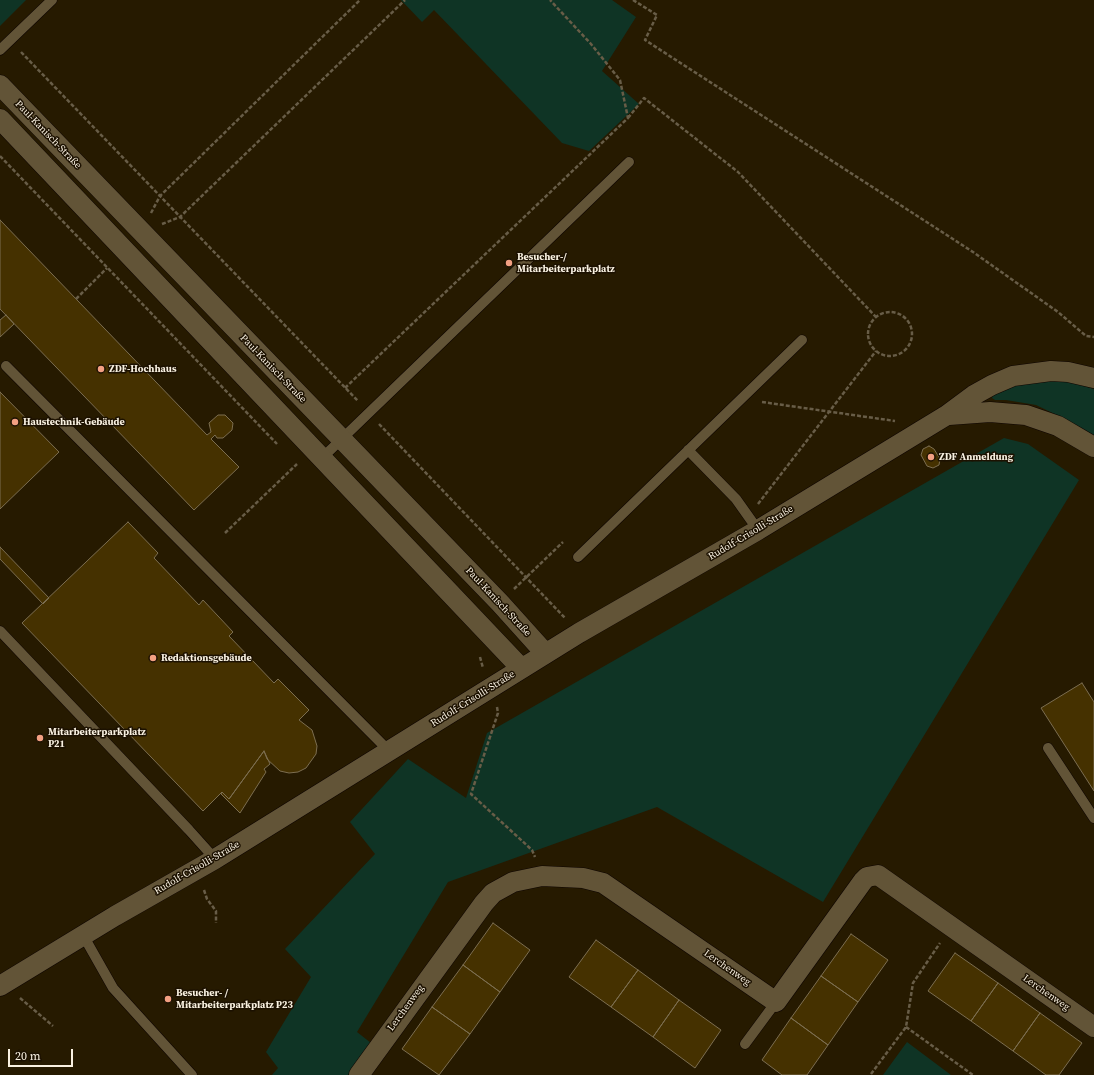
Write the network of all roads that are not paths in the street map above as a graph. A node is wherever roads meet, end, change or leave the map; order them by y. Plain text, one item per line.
1 (52, 0) edge
2 (0, 50) edge
3 (0, 85) edge
4 (0, 119) edge
5 (629, 162) dead end
6 (802, 340) dead end
7 (6, 366) dead end
8 (1094, 378) edge
9 (947, 415) junction
10 (341, 440) junction
11 (1094, 447) edge
12 (688, 450) junction
13 (322, 458) junction
14 (752, 523) junction
15 (578, 557) dead end
16 (0, 631) edge
17 (545, 653) junction
18 (521, 668) junction
19 (1048, 748) dead end
20 (389, 751) junction
21 (1094, 818) edge
22 (206, 863) junction
23 (83, 935) junction
24 (4, 984) edge
25 (776, 1002) junction
26 (1094, 1026) edge
27 (744, 1044) dead end
28 (192, 1075) edge
29 (359, 1075) edge

1 - 2 lane
3 - 10 street, Paul-Kanisch-Straße
4 - 13 street
5 - 10 lane
6 - 12 lane
7 - 20 lane
8 - 9 street, Rudolf-Crisolli-Straße
9 - 11 street, Rudolf-Crisolli-Straße
9 - 14 street, Rudolf-Crisolli-Straße
10 - 13 lane
10 - 17 street, Paul-Kanisch-Straße
12 - 14 lane
12 - 15 lane
13 - 18 street
14 - 17 street, Rudolf-Crisolli-Straße
16 - 22 lane
17 - 18 street, Rudolf-Crisolli-Straße
18 - 20 street, Rudolf-Crisolli-Straße
19 - 21 lane
20 - 22 street, Rudolf-Crisolli-Straße
22 - 23 street, Rudolf-Crisolli-Straße
23 - 24 street, Rudolf-Crisolli-Straße
23 - 28 lane
25 - 26 street, Lerchenweg
25 - 27 lane
25 - 29 street, Lerchenweg

